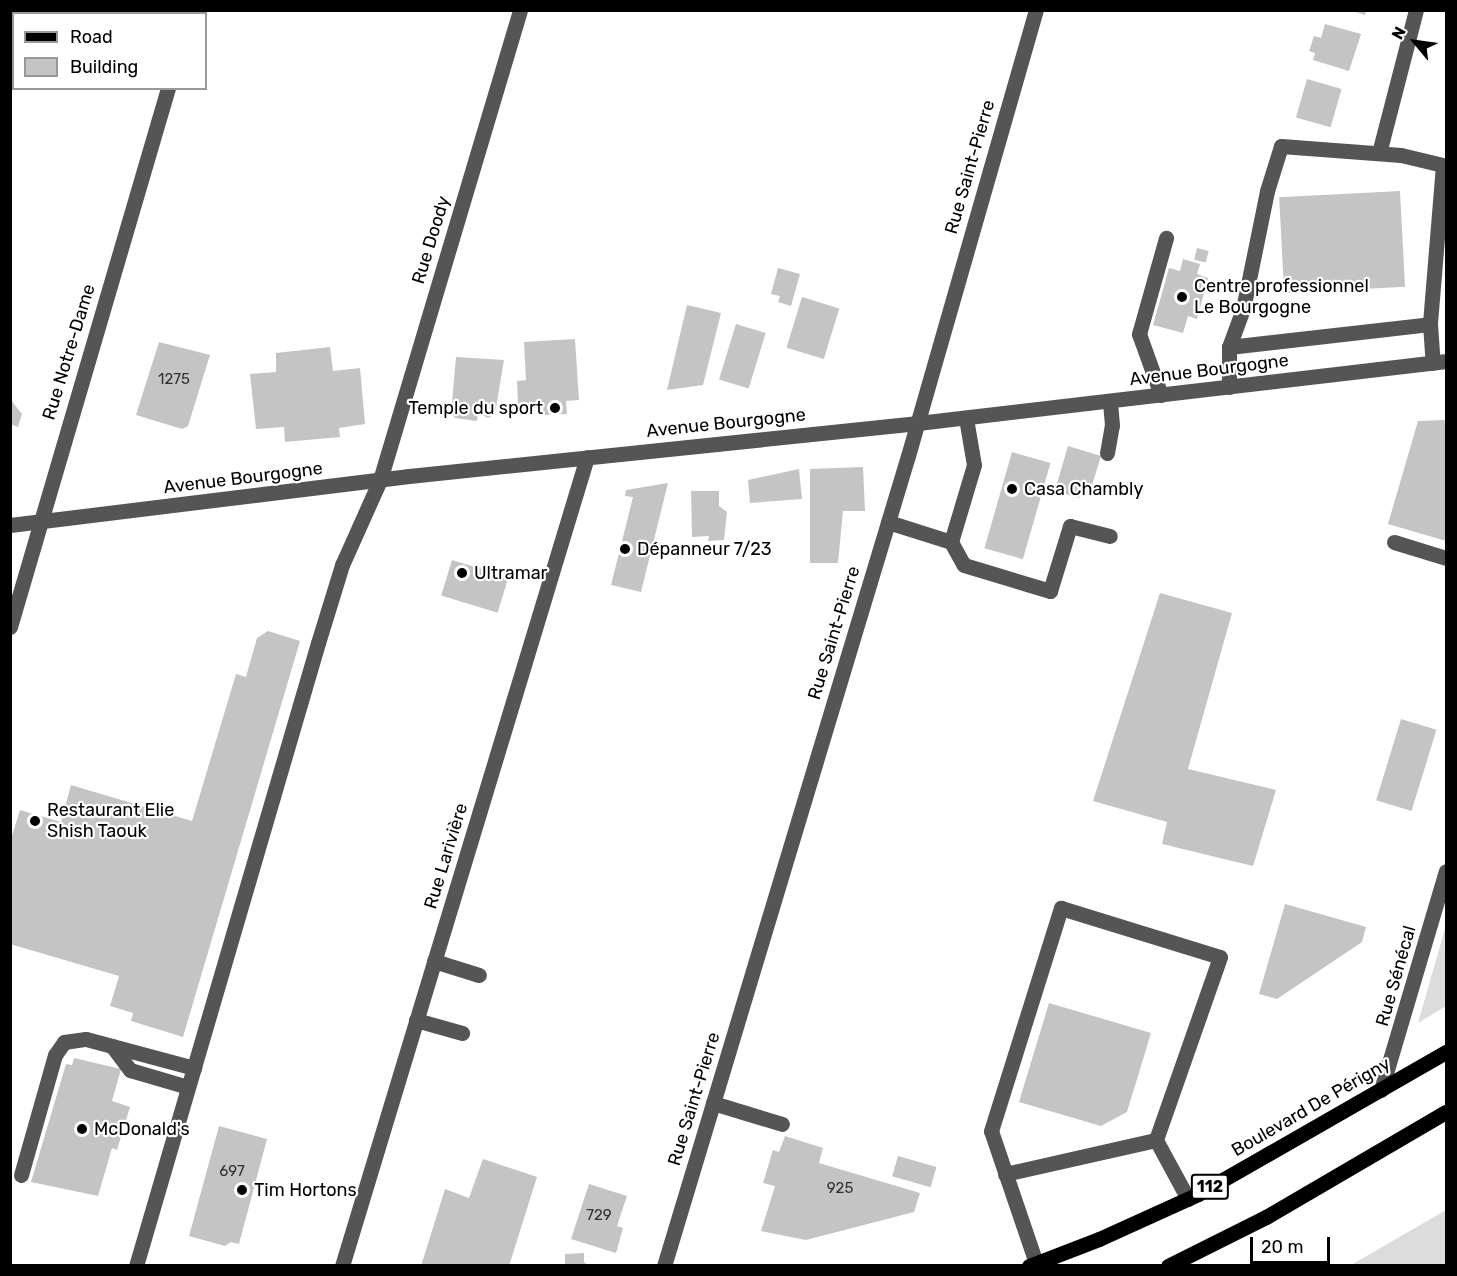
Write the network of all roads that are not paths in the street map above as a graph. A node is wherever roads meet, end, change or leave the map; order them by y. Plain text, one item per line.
1 (520, 10) edge
2 (1036, 10) edge
3 (1416, 10) edge
4 (167, 90) edge
5 (1379, 153) junction
6 (1166, 238) dead end
7 (1430, 324) junction
8 (1229, 347) junction
9 (1440, 362) edge
10 (1229, 387) junction
11 (1161, 395) junction
12 (1110, 401) junction
13 (966, 418) junction
14 (918, 423) junction
15 (1107, 453) dead end
16 (587, 457) junction
17 (380, 480) junction
18 (40, 522) junction
19 (888, 522) junction
20 (10, 525) edge
21 (1110, 536) dead end
22 (951, 542) junction
23 (1394, 542) dead end
24 (1446, 558) edge
25 (10, 627) edge
26 (1446, 871) edge
27 (434, 961) junction
28 (479, 975) dead end
29 (416, 1020) junction
30 (462, 1033) dead end
31 (112, 1047) junction
32 (1446, 1052) edge
33 (194, 1068) junction
34 (188, 1087) junction
35 (1381, 1090) junction
36 (714, 1103) junction
37 (1446, 1112) edge
38 (782, 1124) dead end
39 (1156, 1140) junction
40 (1005, 1174) junction
41 (21, 1175) dead end
42 (1188, 1198) junction
43 (1033, 1264) edge
44 (136, 1266) edge
45 (342, 1266) edge
46 (664, 1266) edge
47 (1168, 1266) edge

1 - 17 street, Rue Doody
2 - 14 street, Rue Saint-Pierre
3 - 5 street
4 - 18 street, Rue Notre-Dame
5 - 7 street
5 - 8 street
6 - 11 street
7 - 8 street
7 - 9 street
8 - 10 street
9 - 10 street, Avenue Bourgogne
10 - 11 street, Avenue Bourgogne
11 - 12 street, Avenue Bourgogne
12 - 13 street, Avenue Bourgogne
12 - 15 street
13 - 14 street, Avenue Bourgogne
13 - 22 street
14 - 16 street, Avenue Bourgogne
14 - 19 street, Rue Saint-Pierre
16 - 17 street, Avenue Bourgogne
16 - 27 street, Rue Larivière
17 - 18 street, Avenue Bourgogne
17 - 33 street, Rue Doody
18 - 20 street, Avenue Bourgogne
18 - 25 street, Rue Notre-Dame
19 - 22 street
19 - 36 street, Rue Saint-Pierre
21 - 22 street
23 - 24 street
26 - 35 street, Rue Sénécal
27 - 28 street
27 - 29 street, Rue Larivière
29 - 30 street
29 - 45 street, Rue Larivière
31 - 33 street
31 - 34 street
31 - 41 street
32 - 35 main road, Boulevard De Périgny / 112
33 - 34 street, Rue Doody
34 - 44 street, Rue Doody
35 - 42 main road, Boulevard De Périgny / 112
36 - 38 street
36 - 46 street, Rue Saint-Pierre
37 - 47 main road
39 - 40 street
39 - 40 street
39 - 42 street
40 - 43 street
42 - 43 main road, Boulevard De Périgny / 112

